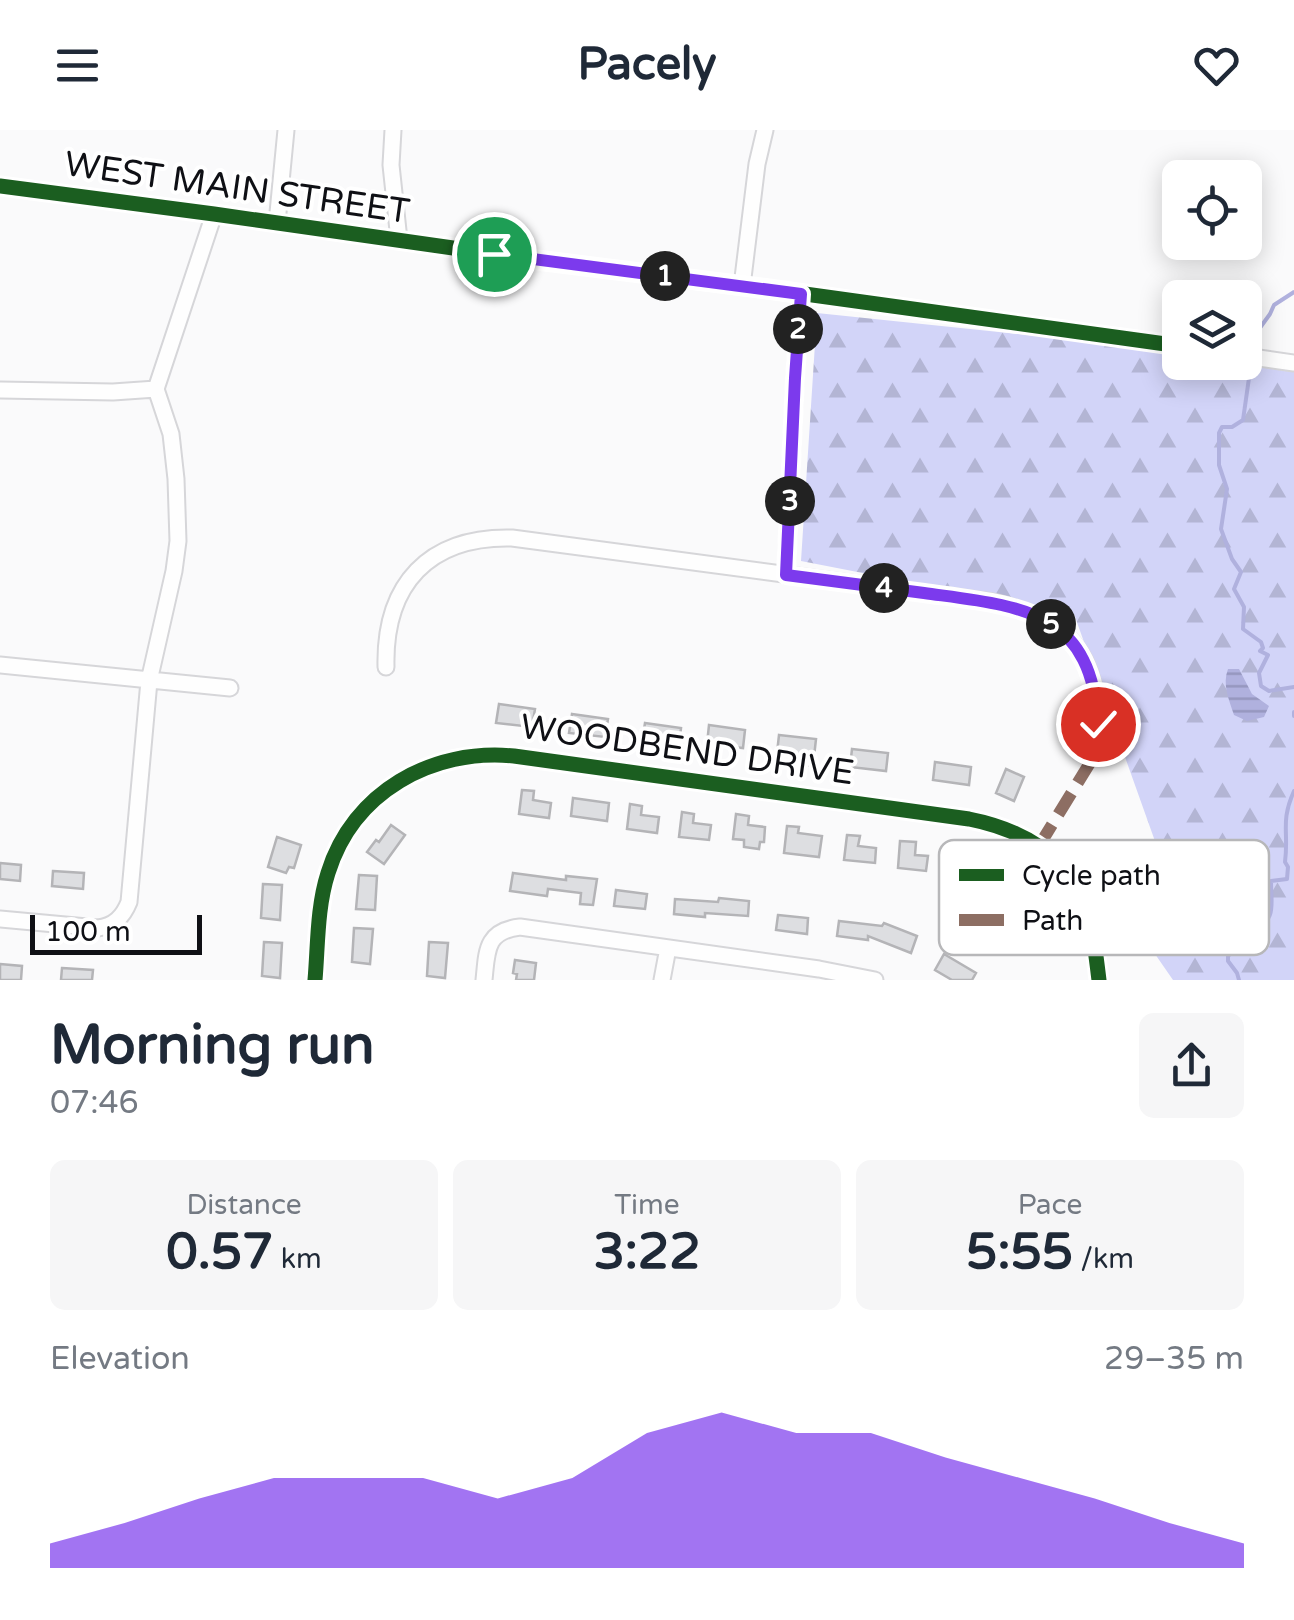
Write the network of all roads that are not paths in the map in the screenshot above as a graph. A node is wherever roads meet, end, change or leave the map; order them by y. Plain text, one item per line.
1 (286, 130) edge
2 (393, 130) edge
3 (765, 130) edge
4 (0, 186) edge
5 (214, 214) junction
6 (277, 223) junction
7 (399, 240) junction
8 (742, 286) junction
9 (801, 294) junction
10 (1162, 344) edge
11 (1262, 358) edge
12 (1294, 363) edge
13 (156, 389) junction
14 (0, 390) edge
15 (786, 575) junction
16 (0, 666) edge
17 (386, 667) dead end
18 (149, 680) junction
19 (230, 688) dead end
20 (1096, 753) dead end
21 (1028, 840) edge
22 (0, 919) edge
23 (668, 948) junction
24 (1095, 955) edge
25 (818, 974) edge
26 (315, 980) edge
27 (484, 980) edge
28 (662, 980) edge
29 (875, 980) edge
30 (1098, 980) edge

1 - 6 street
2 - 7 street
3 - 8 street
4 - 5 street, WEST MAIN STREET
5 - 6 street, WEST MAIN STREET
5 - 13 street
6 - 7 street, WEST MAIN STREET
7 - 8 street, WEST MAIN STREET
8 - 9 street, WEST MAIN STREET
9 - 10 street, WEST MAIN STREET
9 - 15 street
11 - 12 street
13 - 14 street
13 - 18 street
15 - 17 street
15 - 20 street
16 - 18 street
18 - 19 street
18 - 22 street
21 - 26 street, WOODBEND DRIVE
23 - 25 street
23 - 27 street
23 - 28 street
24 - 30 street, WOODBEND DRIVE
25 - 29 street

